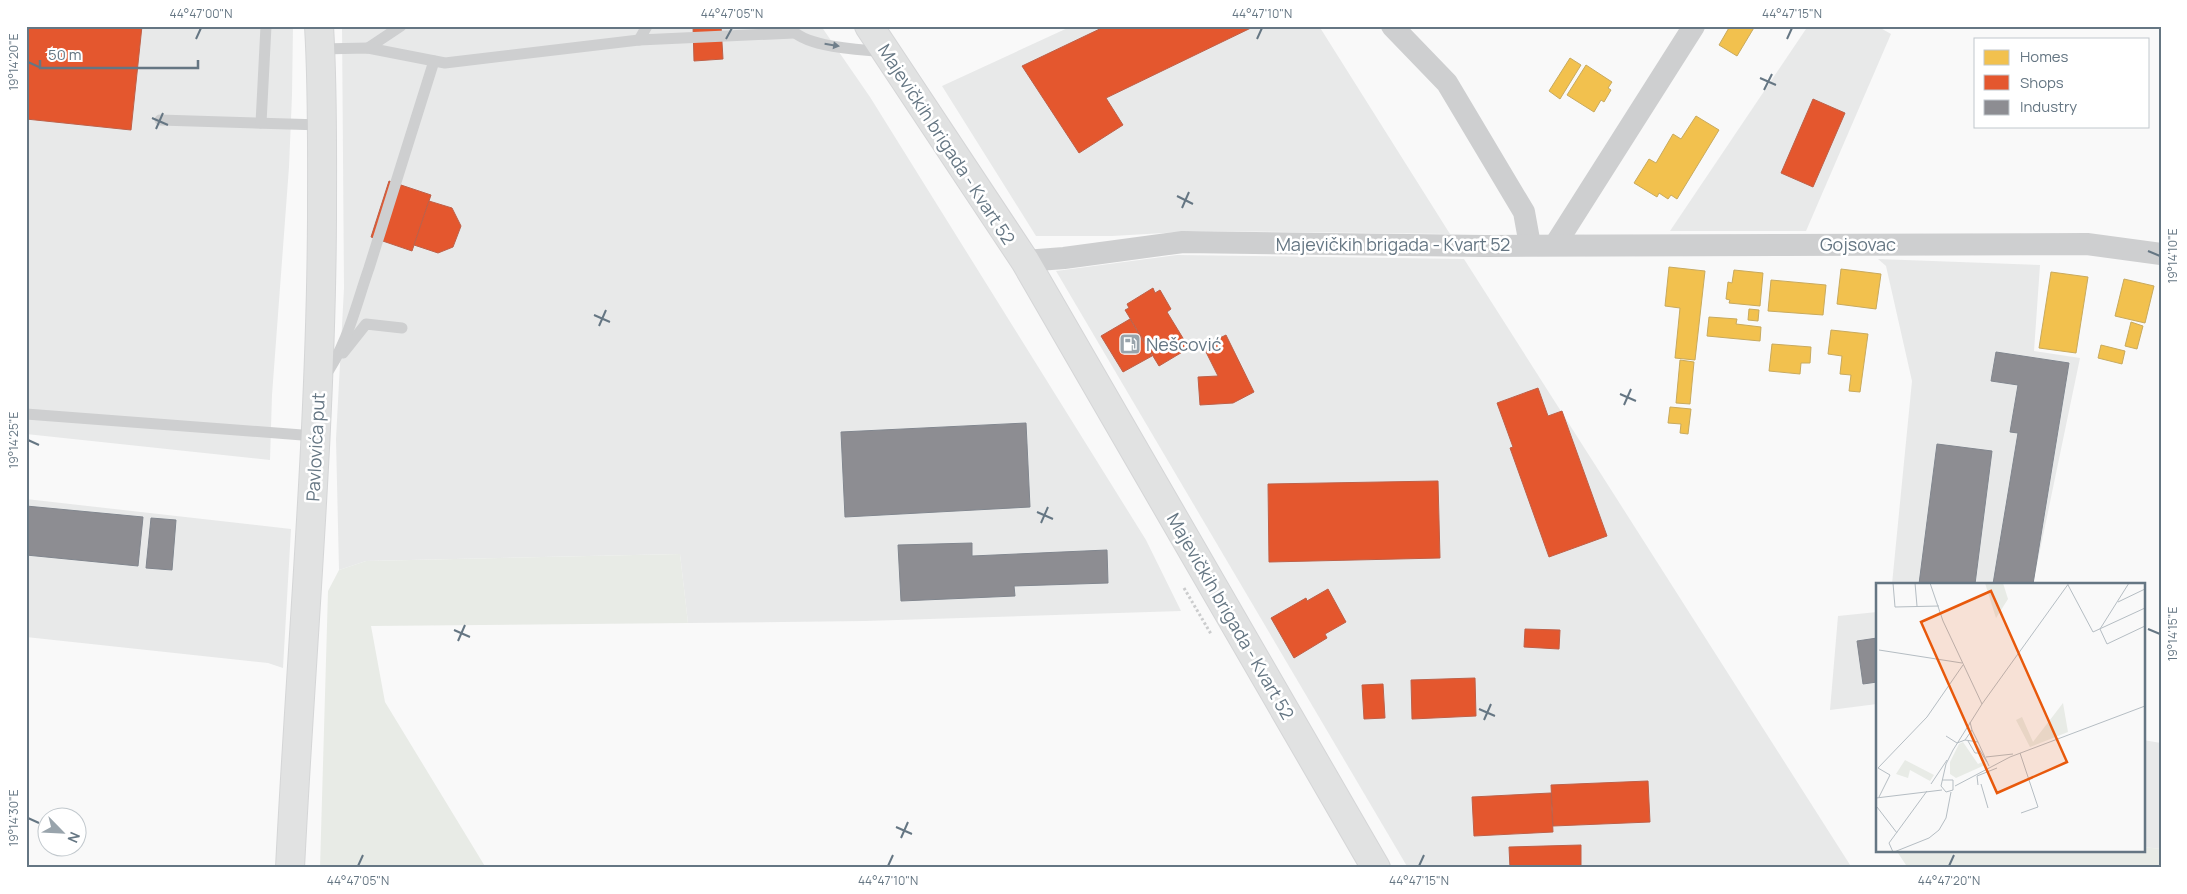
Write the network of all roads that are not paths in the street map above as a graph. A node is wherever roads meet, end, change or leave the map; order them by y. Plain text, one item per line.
1 (266, 26) edge
2 (401, 26) edge
3 (647, 26) edge
4 (869, 26) edge
5 (1392, 26) edge
6 (1694, 26) edge
7 (792, 30) edge
8 (320, 38) edge
9 (639, 40) junction
10 (368, 48) junction
11 (886, 52) junction
12 (434, 61) junction
13 (160, 120) dead end
14 (261, 123) junction
15 (322, 125) junction
16 (1530, 245) junction
17 (1555, 246) junction
18 (2161, 254) edge
19 (1025, 261) junction
20 (402, 328) dead end
21 (337, 360) junction
22 (318, 385) junction
23 (26, 414) edge
24 (315, 436) junction
25 (290, 868) edge
26 (1376, 868) edge

1 - 14 lane
2 - 10 lane
3 - 9 lane
4 - 11 main road, Majevičkih brigada - Kvart 52
5 - 16 street, Majevičkih brigada - Kvart 52
6 - 17 street
7 - 9 lane
7 -> 11 lane
8 - 10 lane
8 - 15 main road, Pavlovića put
9 - 12 lane
10 - 12 lane
11 - 19 main road, Majevičkih brigada - Kvart 52
12 - 21 lane
13 - 14 lane
14 - 15 lane
15 - 22 main road, Pavlovića put
16 - 17 street, Gojsovac
16 - 19 street, Majevičkih brigada - Kvart 52
17 - 18 street, Gojsovac
19 - 26 main road, Majevičkih brigada - Kvart 52
20 - 21 lane
21 - 22 lane
22 - 24 main road, Pavlovića put
23 - 24 lane
24 - 25 main road, Pavlovića put

